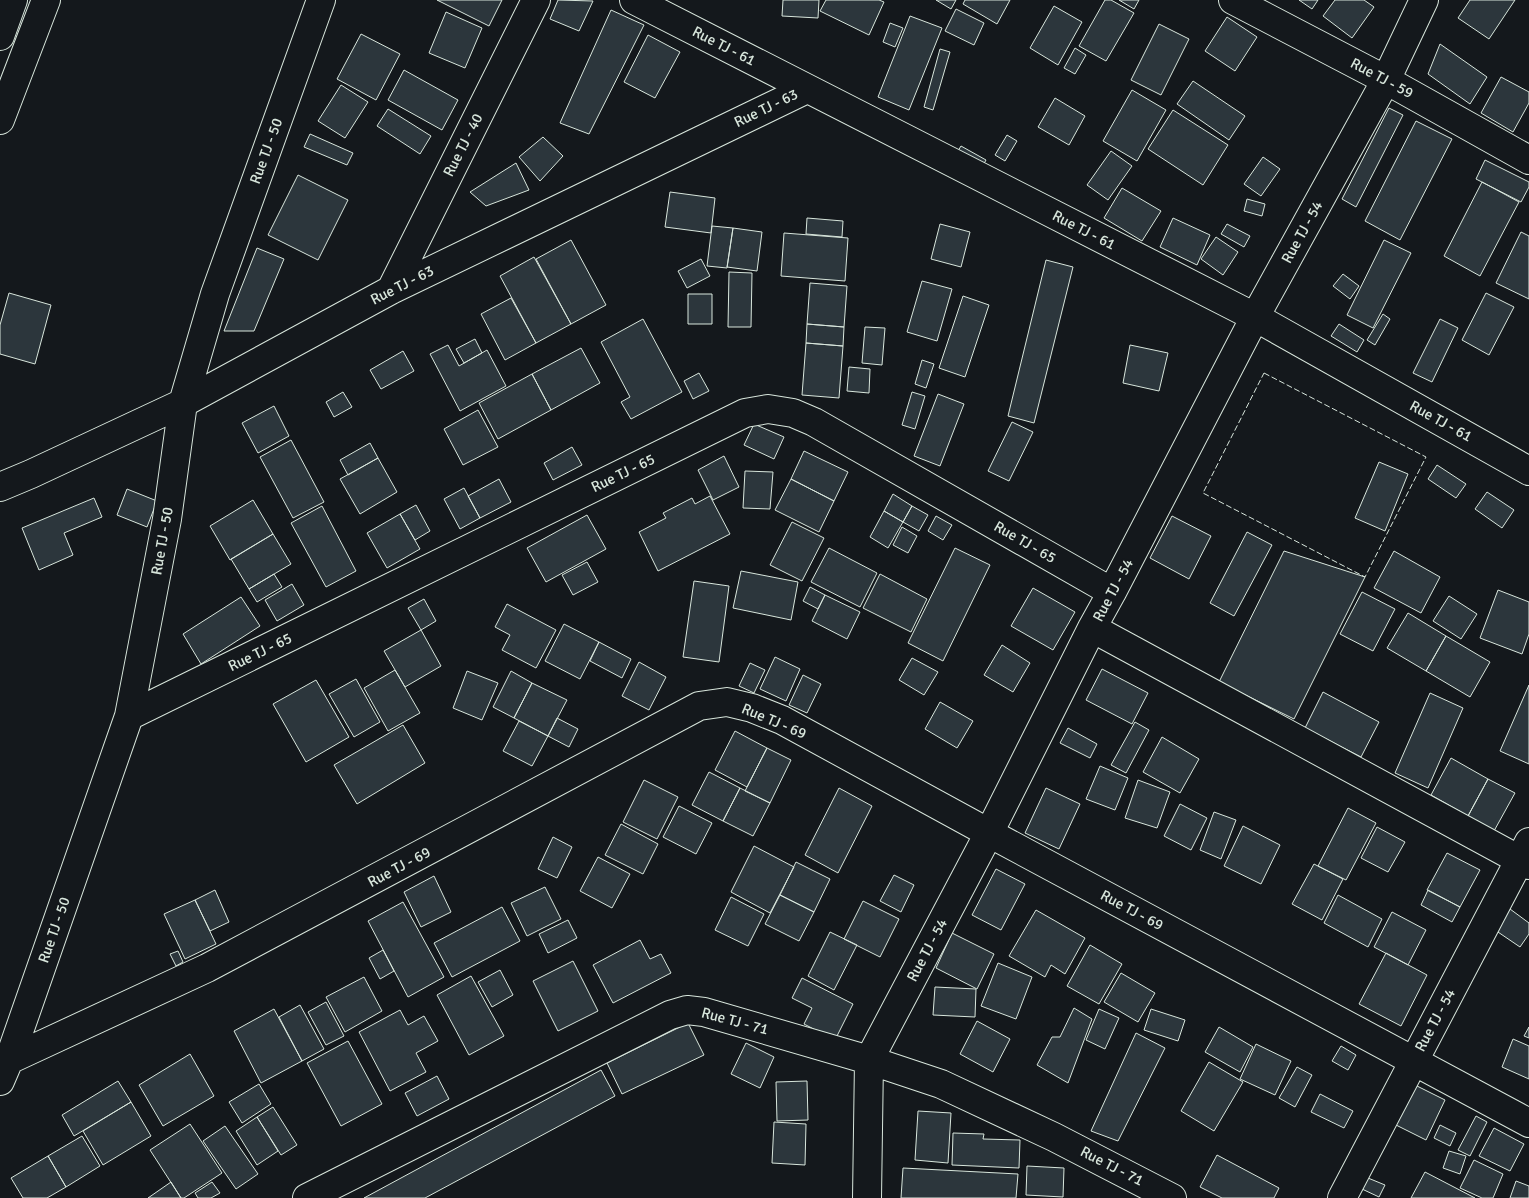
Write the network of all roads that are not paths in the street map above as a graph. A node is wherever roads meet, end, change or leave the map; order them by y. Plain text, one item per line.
1 (14, 0) edge
2 (46, 0) edge
3 (321, 0) edge
4 (536, 0) edge
5 (634, 0) edge
6 (1233, 0) edge
7 (1424, 0) edge
8 (0, 36) edge
9 (1386, 80) junction
10 (807, 89) junction
11 (0, 120) edge
12 (1529, 160) edge
13 (391, 290) junction
14 (1255, 317) junction
15 (183, 403) junction
16 (1529, 471) edge
17 (0, 487) edge
18 (1112, 592) junction
19 (1092, 628) junction
20 (129, 716) junction
21 (989, 833) junction
22 (1526, 856) edge
23 (870, 1060) junction
24 (1413, 1061) junction
25 (4, 1071) edge
26 (1529, 1123) edge
27 (307, 1198) edge
28 (867, 1198) edge
29 (1172, 1198) edge
30 (1342, 1198) edge

1 - 8 main road
2 - 11 main road
3 - 15 main road, Rue TJ - 50
4 - 13 main road, Rue TJ - 40
5 - 10 main road, Rue TJ - 61
6 - 9 main road, Rue TJ - 59
7 - 9 main road, Rue TJ - 54
9 - 12 main road, Rue TJ - 59
9 - 14 main road, Rue TJ - 54
10 - 13 main road, Rue TJ - 63
10 - 14 main road, Rue TJ - 61
13 - 15 main road, Rue TJ - 63
14 - 16 main road, Rue TJ - 61
14 - 18 main road, Rue TJ - 54
15 - 17 main road, Rue TJ - 63
15 - 20 main road, Rue TJ - 50
18 - 19 main road, Rue TJ - 54
18 - 20 main road, Rue TJ - 65
19 - 21 main road, Rue TJ - 54
19 - 22 main road
20 - 25 main road, Rue TJ - 50
21 - 23 main road, Rue TJ - 54
21 - 24 main road, Rue TJ - 69
21 - 25 main road, Rue TJ - 69
22 - 24 main road, Rue TJ - 54
23 - 27 main road, Rue TJ - 71
23 - 28 main road, Rue TJ - 54
23 - 29 main road, Rue TJ - 71
24 - 26 main road, Rue TJ - 69
24 - 30 main road, Rue TJ - 54

